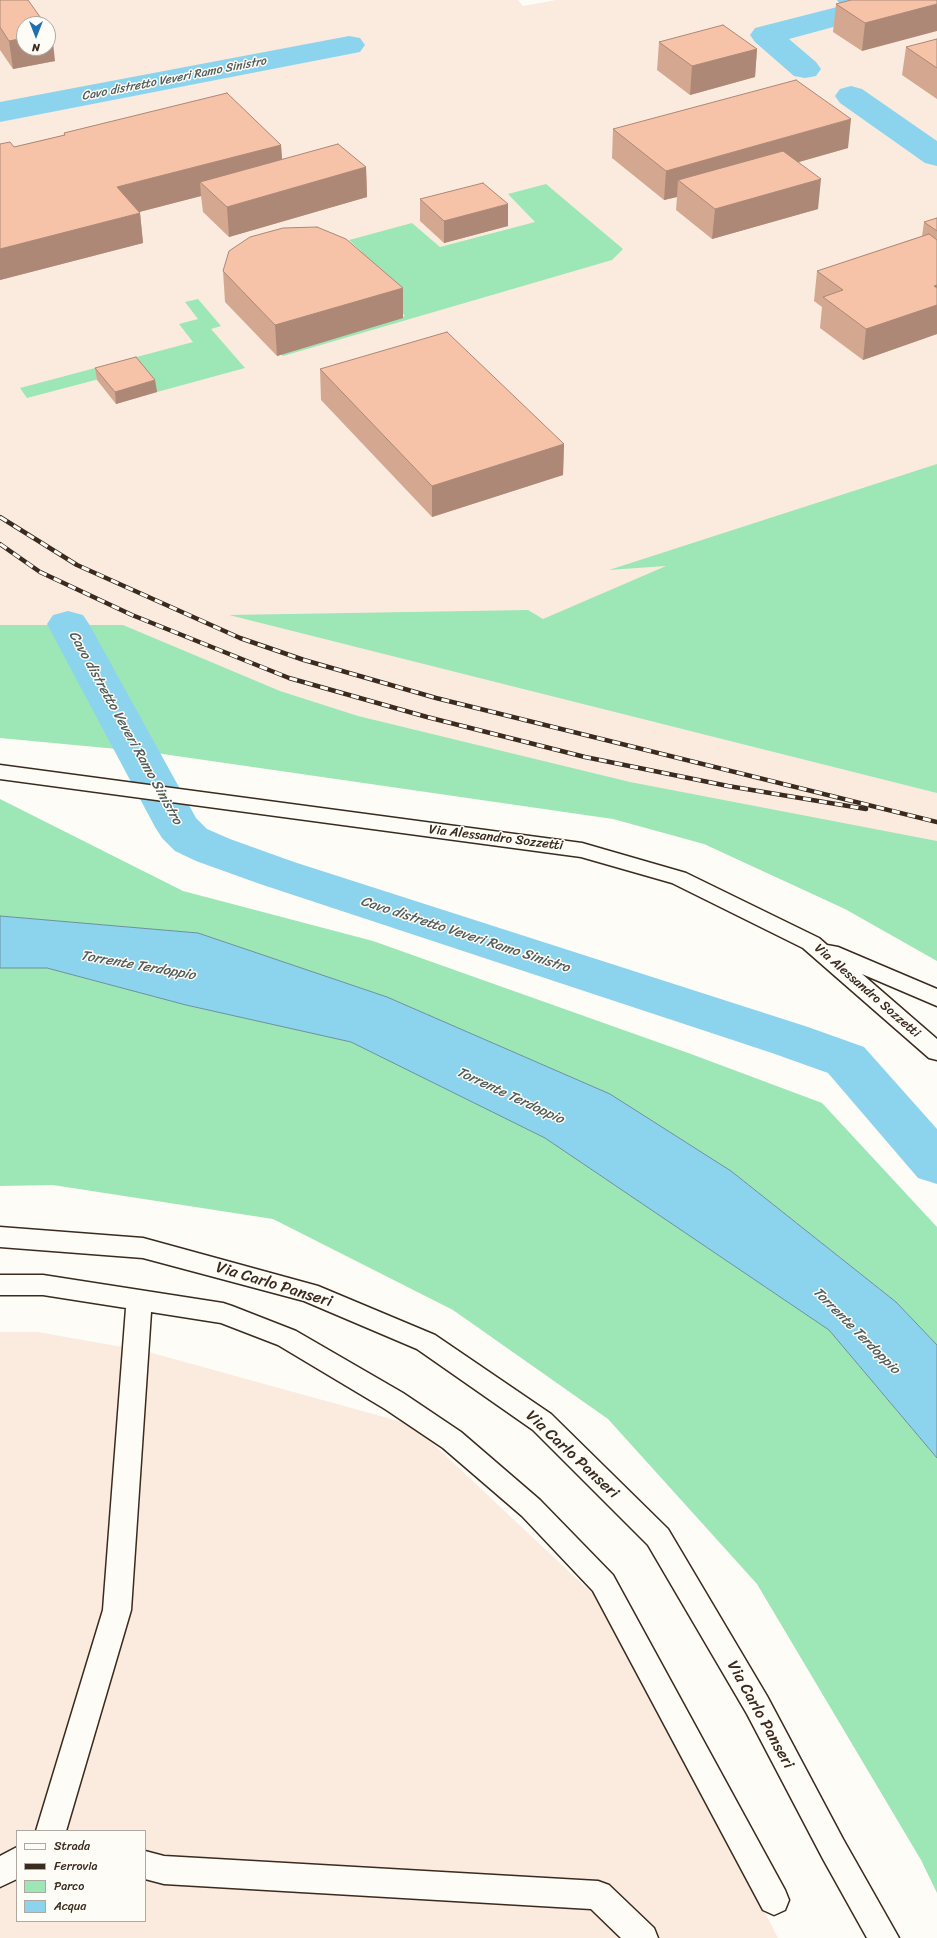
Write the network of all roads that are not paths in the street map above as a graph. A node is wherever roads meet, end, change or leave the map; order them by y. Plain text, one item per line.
1 (0, 772) edge
2 (811, 943) junction
3 (937, 998) edge
4 (937, 1052) edge
5 (0, 1238) edge
6 (0, 1285) edge
7 (139, 1300) junction
8 (51, 1830) edge
9 (16, 1862) edge
10 (146, 1865) edge
11 (0, 1873) edge
12 (774, 1900) dead end
13 (643, 1938) edge
14 (884, 1938) edge

1 - 2 street, Via Alessandro Sozzetti
2 - 3 street
2 - 4 street, Via Alessandro Sozzetti
5 - 14 street, Via Carlo Panseri
6 - 7 street
7 - 8 street
7 - 12 street
9 - 11 street
10 - 13 street

